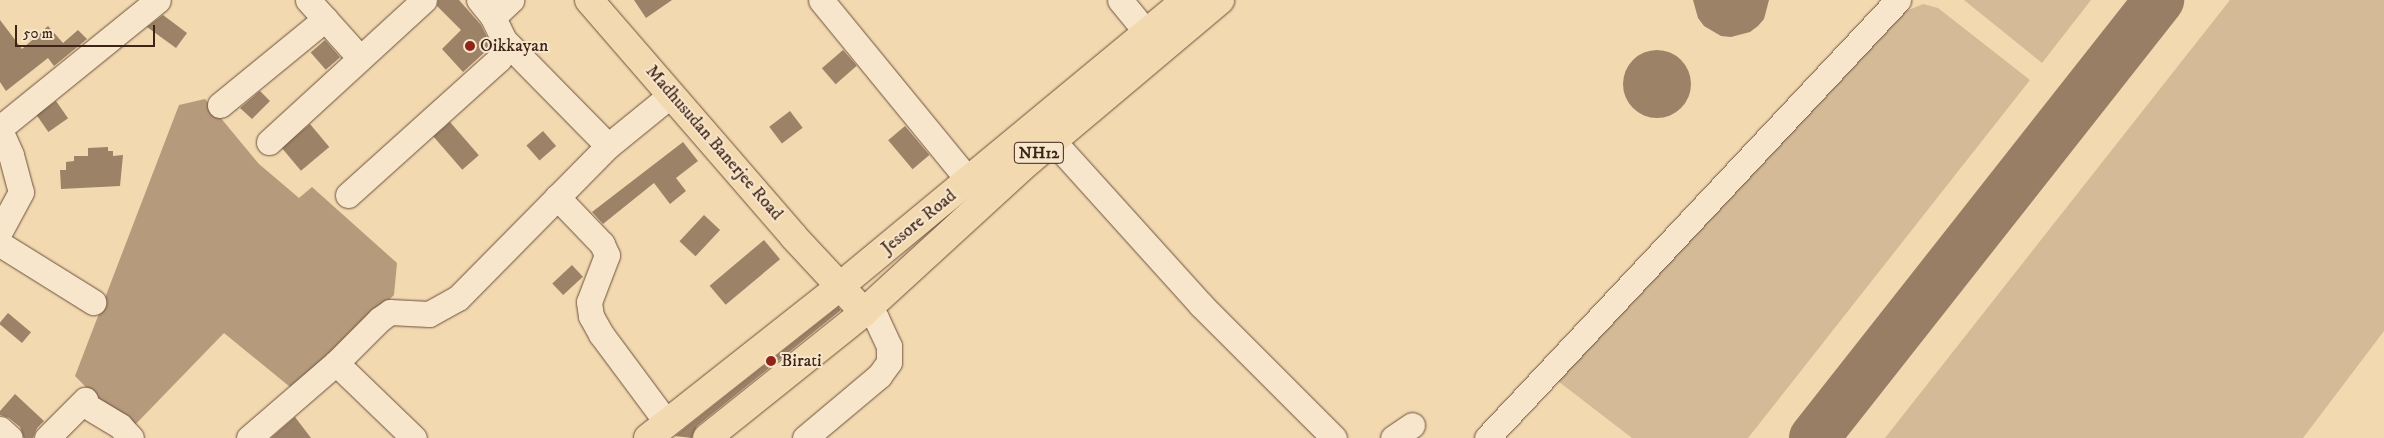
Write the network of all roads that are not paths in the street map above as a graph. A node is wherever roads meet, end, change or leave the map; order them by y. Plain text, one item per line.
1 (158, 0) edge
2 (308, 0) edge
3 (424, 0) edge
4 (511, 0) edge
5 (589, 0) edge
6 (821, 0) edge
7 (1120, 0) edge
8 (1186, 0) edge
9 (1220, 0) edge
10 (1898, 0) edge
11 (486, 9) edge
12 (325, 19) junction
13 (1147, 32) junction
14 (504, 40) junction
15 (360, 58) junction
16 (672, 94) junction
17 (220, 105) dead end
18 (0, 129) edge
19 (1053, 141) junction
20 (269, 142) dead end
21 (608, 146) junction
22 (969, 180) junction
23 (348, 195) dead end
24 (557, 197) junction
25 (0, 231) edge
26 (0, 244) edge
27 (839, 287) junction
28 (93, 302) dead end
29 (864, 312) junction
30 (336, 363) junction
31 (0, 429) edge
32 (658, 430) edge
33 (10, 438) edge
34 (47, 438) edge
35 (131, 438) edge
36 (249, 438) edge
37 (414, 438) edge
38 (707, 438) edge
39 (805, 438) edge
40 (1334, 438) edge
41 (1487, 438) edge

1 - 18 street
2 - 12 street
3 - 15 street
4 - 11 street
5 - 16 main road, Madhusudan Banerjee Road
6 - 22 street
7 - 13 street
8 - 13 main road, Jessore Road / NH12
9 - 19 main road, NH12
10 - 41 street
11 - 14 street
12 - 15 street
12 - 17 street
13 - 22 main road, Jessore Road / NH12
14 - 21 street
14 - 23 street
15 - 20 street
16 - 21 street
16 - 27 main road, Madhusudan Banerjee Road
18 - 25 street
19 - 29 main road, NH12
19 - 40 street
21 - 24 street
22 - 27 main road, Jessore Road / NH12
24 - 30 street
24 - 32 street
26 - 28 street
27 - 29 main road, Madhusudan Banerjee Road
27 - 32 main road, Jessore Road / NH12
29 - 38 main road, NH12
29 - 39 street
30 - 36 street
30 - 37 street
31 - 33 street
34 - 35 street

